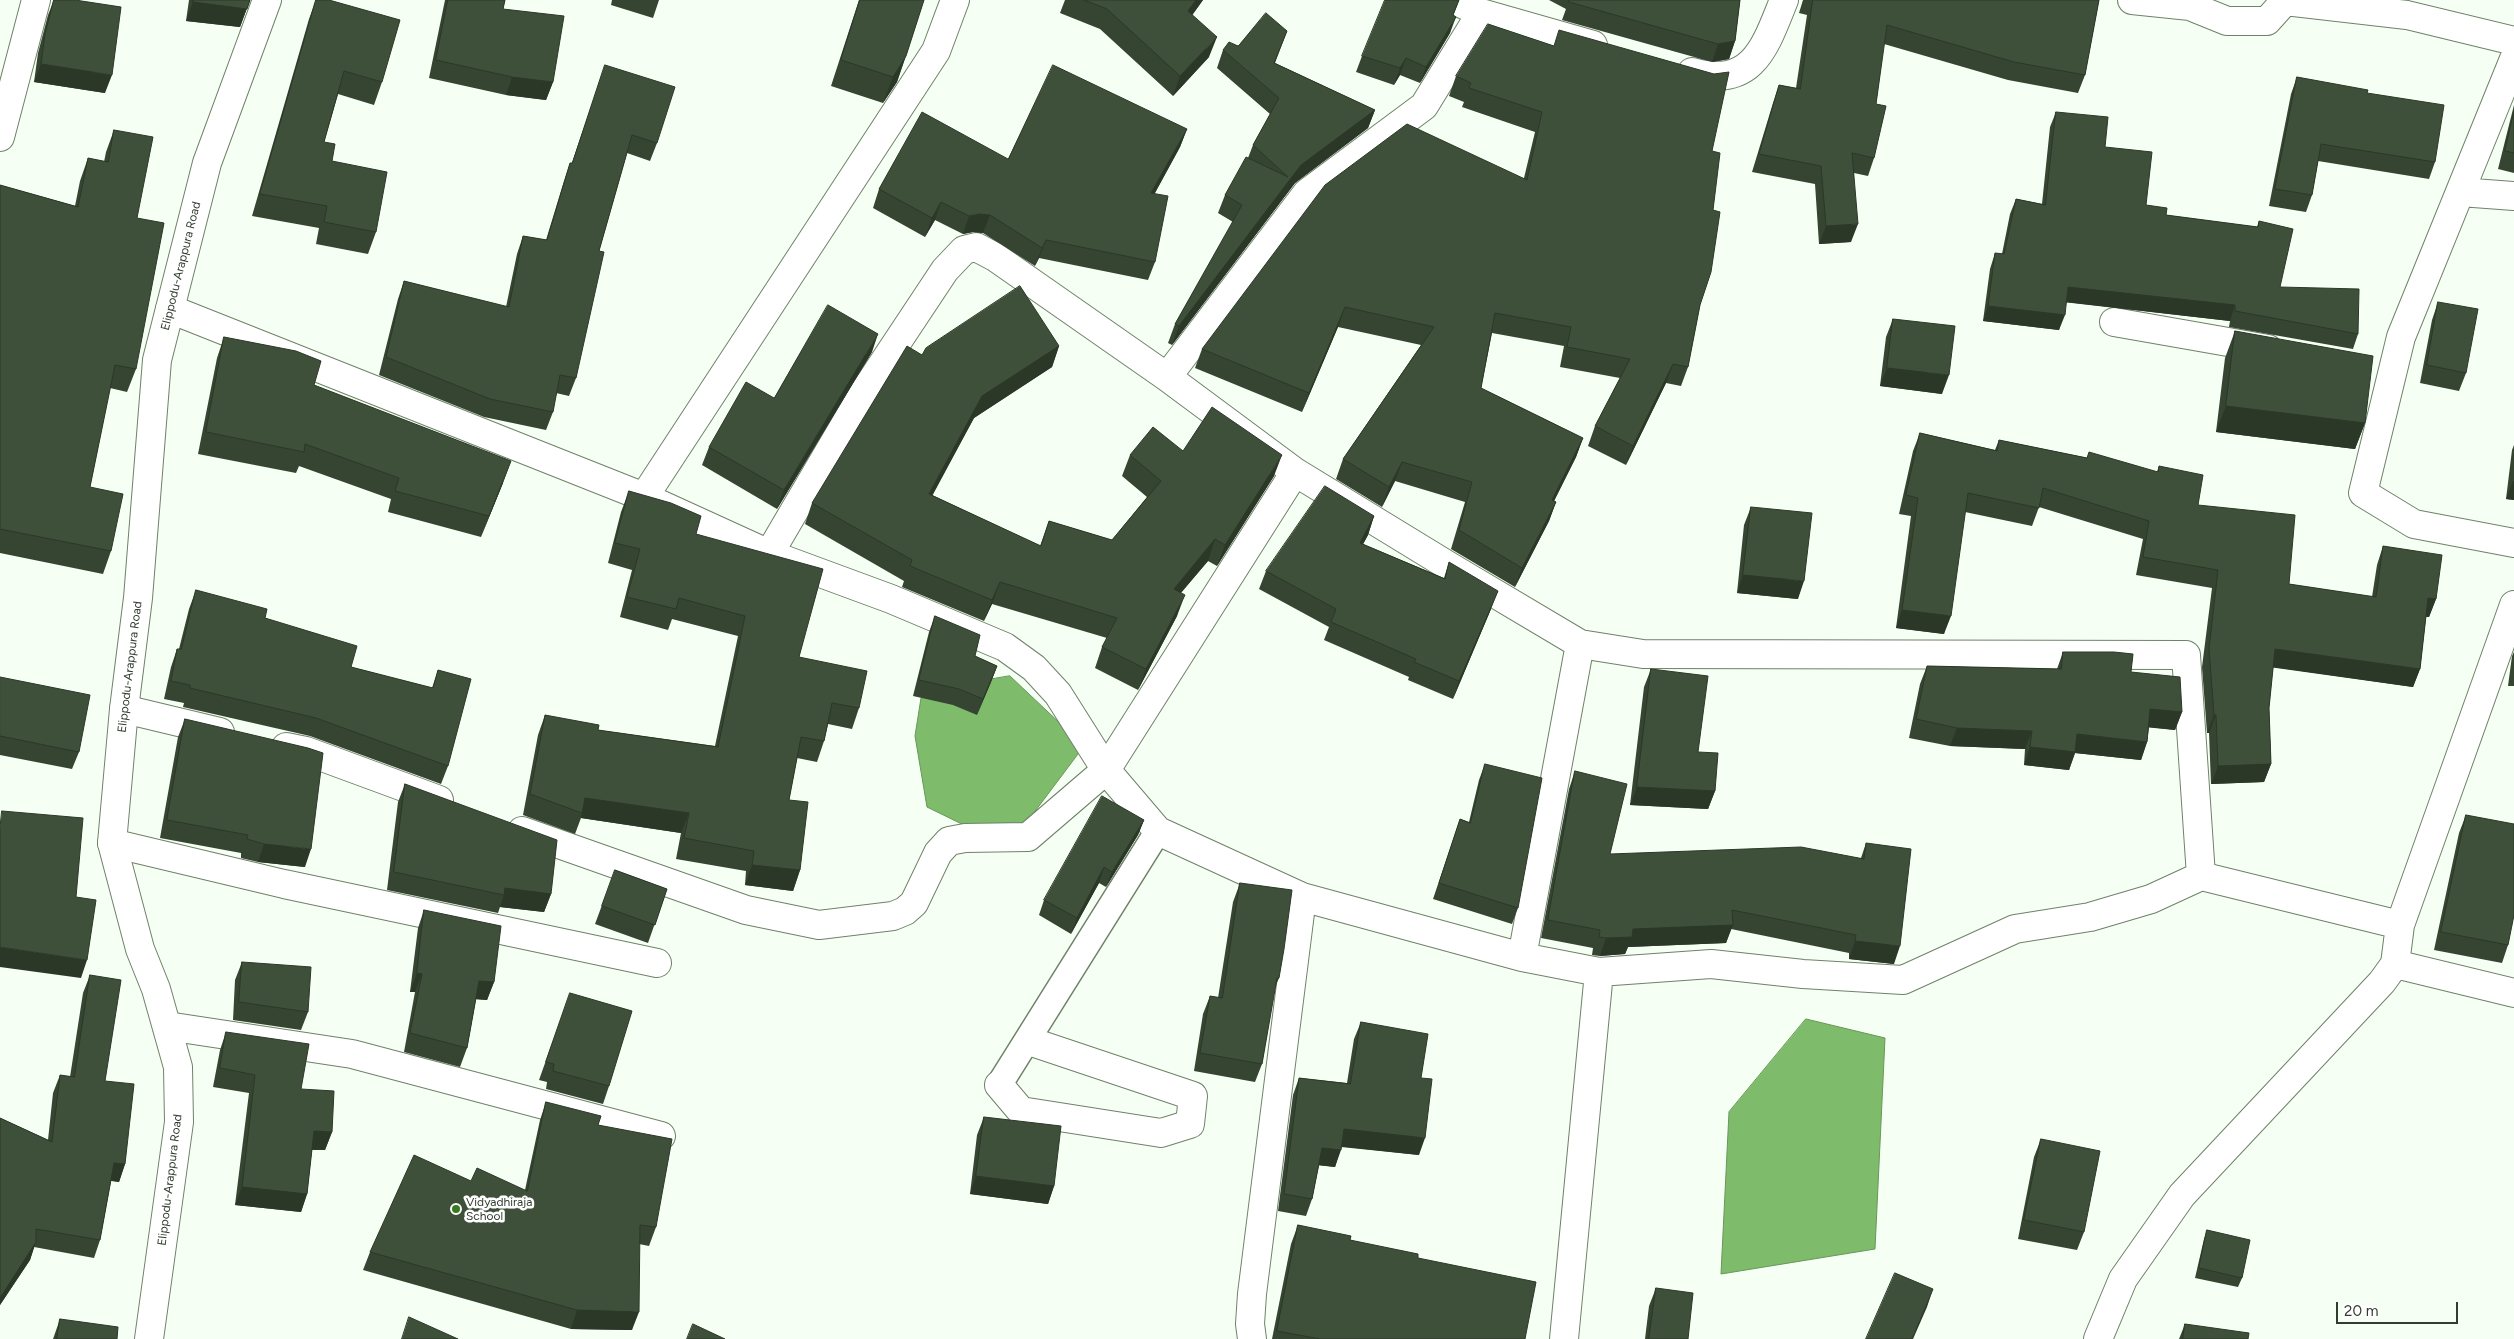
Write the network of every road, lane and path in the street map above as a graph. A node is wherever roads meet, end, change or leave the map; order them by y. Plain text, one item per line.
1 (36, 0) edge
2 (268, 0) edge
3 (955, 0) edge
4 (1454, 0) edge
5 (1784, 0) edge
6 (2132, 0) edge
7 (1481, 13) junction
8 (2514, 42) edge
9 (1614, 51) edge
10 (2514, 59) edge
11 (1667, 66) edge
12 (0, 137) edge
13 (2460, 192) junction
14 (2514, 196) edge
15 (170, 309) junction
16 (2114, 322) dead end
17 (2297, 354) edge
18 (2365, 366) edge
19 (2393, 372) junction
20 (1168, 377) junction
21 (1295, 472) junction
22 (644, 497) junction
23 (2514, 543) edge
24 (769, 554) junction
25 (2514, 605) edge
26 (1580, 644) junction
27 (124, 710) junction
28 (1106, 770) junction
29 (463, 809) edge
30 (500, 823) edge
31 (1158, 831) junction
32 (112, 843) junction
33 (2201, 876) junction
34 (1302, 898) junction
35 (2400, 925) junction
36 (1522, 957) junction
37 (657, 963) dead end
38 (2395, 964) junction
39 (1599, 972) junction
40 (2514, 993) edge
41 (167, 1026) junction
42 (1029, 1041) junction
43 (999, 1085) joint
44 (661, 1136) edge
45 (149, 1339) edge
46 (1252, 1339) edge
47 (1564, 1339) edge
48 (2098, 1339) edge

1 - 12 street
2 - 15 street, Elippodu-Arappura Road
3 - 22 street
4 - 7 street
5 - 11 street
6 - 8 street
7 - 9 street
7 - 20 street
10 - 13 street
13 - 14 street
13 - 19 street
15 - 22 street
15 - 27 street, Elippodu-Arappura Road
16 - 17 street
18 - 19 street
19 - 23 street
20 - 21 street
20 - 24 street
21 - 26 street
21 - 28 street
22 - 24 street
24 - 28 street
25 - 35 street
26 - 33 street
26 - 36 street
27 - 29 street
27 - 32 street, Elippodu-Arappura Road
28 - 30 street
28 - 31 street
31 - 34 street
31 - 42 lane
32 - 37 street
32 - 41 street, Elippodu-Arappura Road
33 - 35 street
33 - 39 street
34 - 36 street
34 - 46 street
35 - 38 street
36 - 39 street
38 - 40 street
38 - 48 street
39 - 47 street
41 - 44 street
41 - 45 street, Elippodu-Arappura Road
42 - 43 lane
42 - 43 street

